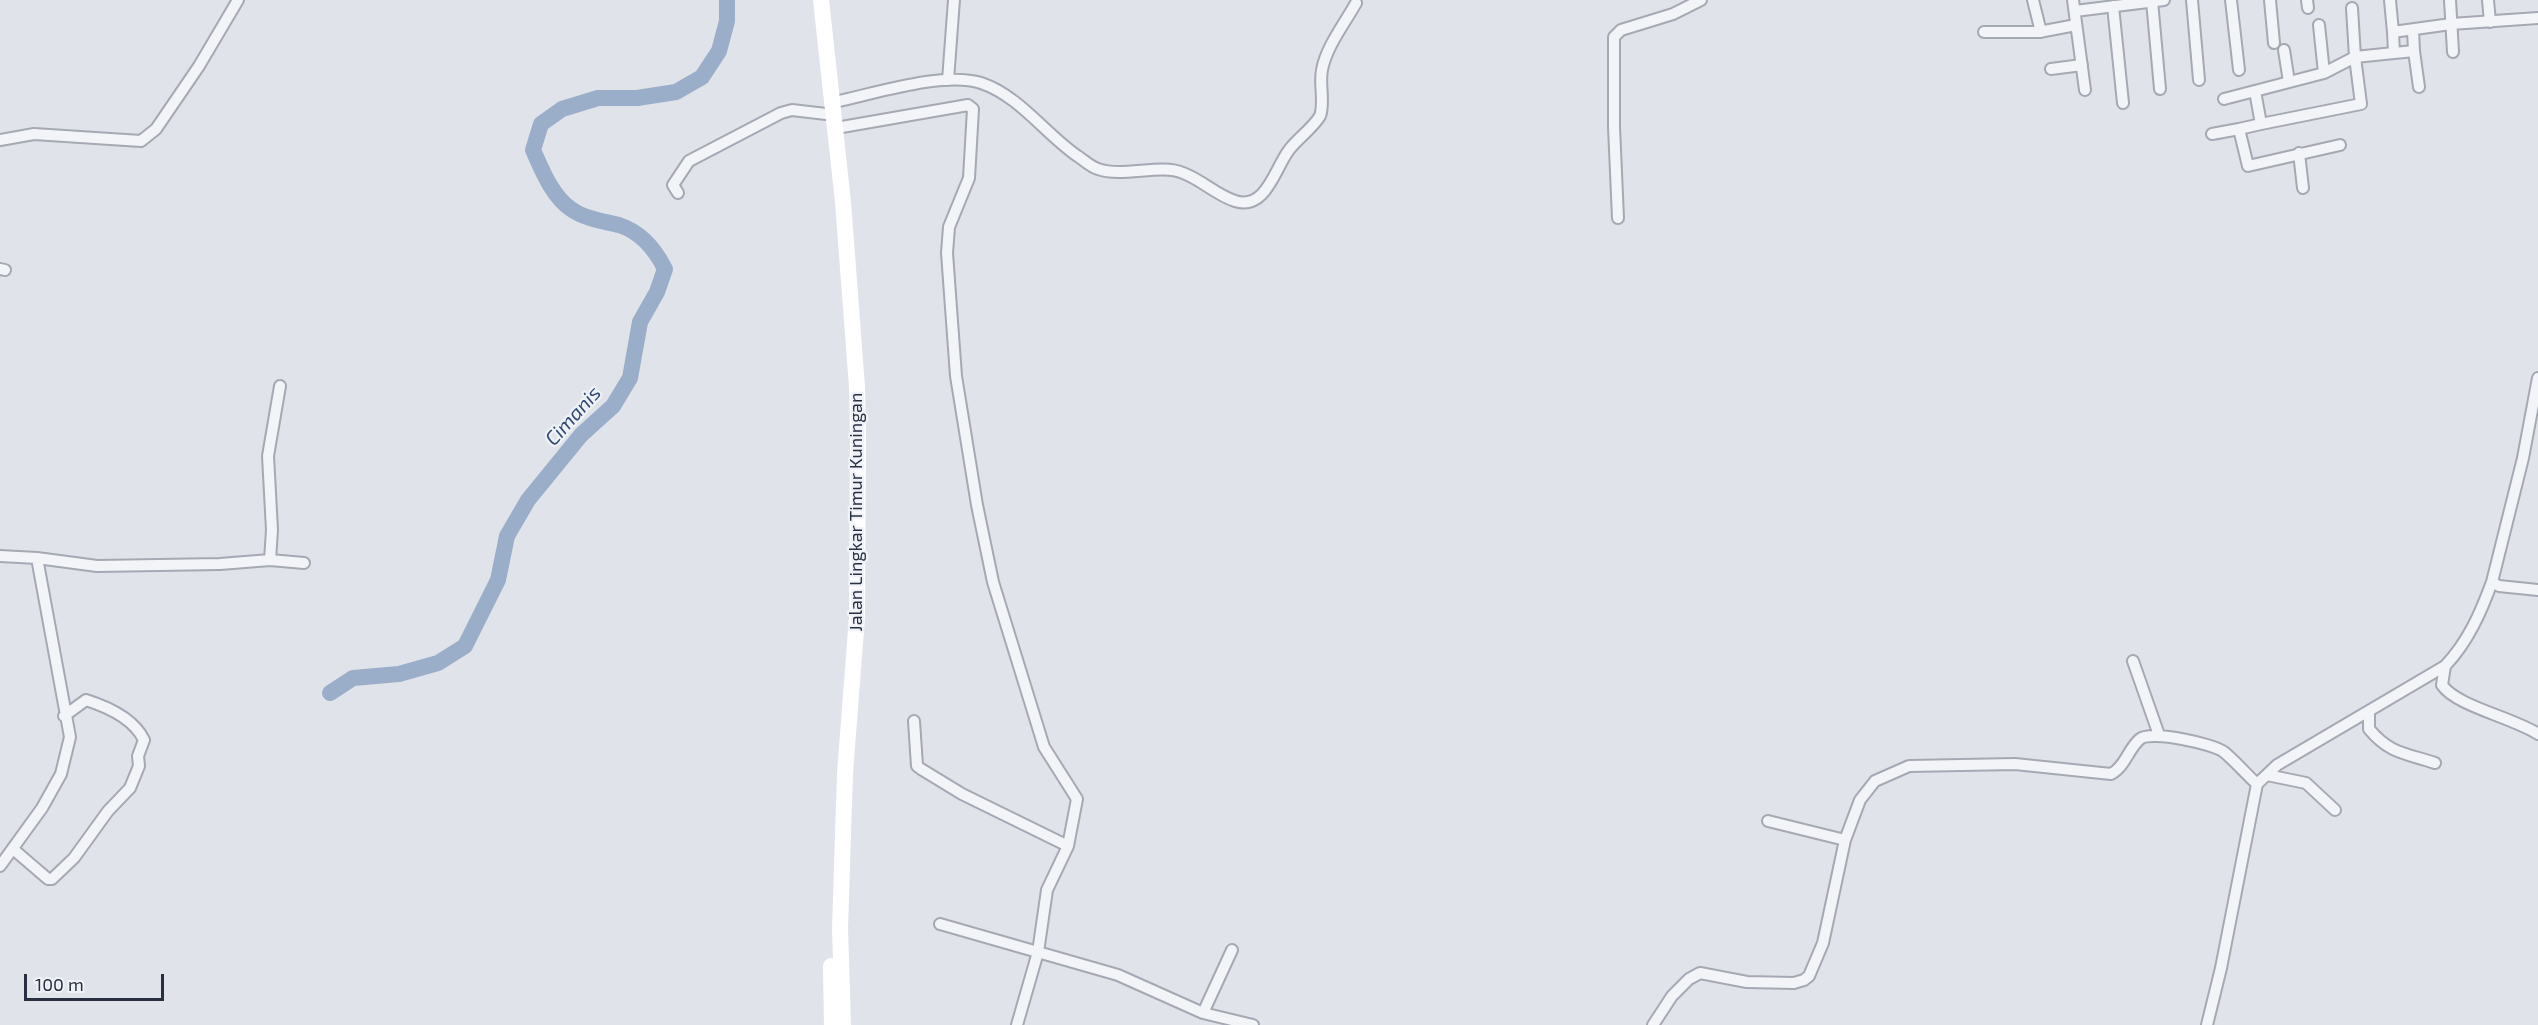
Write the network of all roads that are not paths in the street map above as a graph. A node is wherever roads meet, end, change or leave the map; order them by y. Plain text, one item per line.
1 (238, 0) edge
2 (814, 0) edge
3 (821, 0) edge
4 (954, 0) edge
5 (1701, 0) edge
6 (2033, 0) edge
7 (2192, 0) edge
8 (2230, 0) edge
9 (2270, 0) edge
10 (2390, 0) edge
11 (2450, 0) edge
12 (2488, 0) edge
13 (2158, 1) edge
14 (1356, 3) dead end
15 (2074, 5) edge
16 (2113, 6) junction
17 (2352, 8) dead end
18 (2538, 18) edge
19 (2490, 22) junction
20 (2451, 24) junction
21 (2076, 25) junction
22 (2319, 25) dead end
23 (2413, 30) junction
24 (1984, 32) dead end
25 (2041, 32) junction
26 (2393, 32) junction
27 (2274, 43) dead end
28 (2284, 50) dead end
29 (2414, 51) junction
30 (2453, 52) dead end
31 (2394, 53) junction
32 (2355, 57) junction
33 (2082, 64) junction
34 (2051, 69) dead end
35 (2239, 70) dead end
36 (2324, 73) junction
37 (948, 80) junction
38 (2199, 80) dead end
39 (2289, 82) junction
40 (2419, 87) dead end
41 (2160, 89) dead end
42 (2085, 90) dead end
43 (2255, 91) junction
44 (2224, 99) dead end
45 (2123, 103) dead end
46 (832, 115) junction
47 (2262, 123) junction
48 (2238, 129) junction
49 (2212, 134) dead end
50 (0, 140) edge
51 (2340, 145) dead end
52 (2299, 153) junction
53 (2302, 188) dead end
54 (678, 194) dead end
55 (1618, 218) dead end
56 (2538, 378) edge
57 (280, 386) dead end
58 (0, 556) edge
59 (37, 558) junction
60 (270, 560) junction
61 (304, 563) dead end
62 (2492, 582) junction
63 (2538, 590) edge
64 (2133, 661) dead end
65 (2445, 666) junction
66 (2369, 713) junction
67 (64, 716) junction
68 (914, 721) dead end
69 (2158, 735) junction
70 (2538, 735) edge
71 (2435, 763) dead end
72 (2267, 775) junction
73 (2258, 784) junction
74 (2335, 810) dead end
75 (1768, 821) dead end
76 (1845, 840) junction
77 (1068, 846) junction
78 (13, 849) junction
79 (0, 866) edge
80 (940, 924) dead end
81 (1232, 950) dead end
82 (1038, 952) junction
83 (1205, 1017) edge
84 (832, 1025) edge
85 (843, 1025) edge
86 (1017, 1025) edge
87 (1253, 1025) edge
88 (1653, 1025) edge
89 (2207, 1025) edge

1 - 50 street
2 - 46 main road, Jalan Lingkar Timur Kuningan
3 - 46 main road, Jalan Lingkar Timur Kuningan
4 - 37 street
5 - 55 street
6 - 25 street
7 - 38 street
8 - 35 street
9 - 27 street
10 - 26 street
11 - 20 street
12 - 19 street
13 - 16 street
13 - 41 street
14 - 37 street
15 - 16 street
15 - 21 street
16 - 45 street
17 - 32 street
18 - 19 street
19 - 20 street
20 - 23 street
20 - 30 street
21 - 25 street
21 - 33 street
22 - 36 street
23 - 26 street
23 - 29 street
24 - 25 street
26 - 31 street
28 - 39 street
29 - 31 street
29 - 40 street
31 - 32 street
32 - 36 street
32 - 47 street
33 - 34 street
33 - 42 street
36 - 39 street
37 - 46 street
39 - 43 street
43 - 44 street
43 - 47 street
46 - 54 street
46 - 77 street
46 - 84 main road, Jalan Lingkar Timur Kuningan
46 - 85 main road, Jalan Lingkar Timur Kuningan
47 - 48 street
48 - 49 street
48 - 52 street
51 - 52 street
52 - 53 street
56 - 62 street
57 - 60 street
58 - 59 street
59 - 60 street
59 - 67 street
60 - 61 street
62 - 63 street
62 - 65 street
64 - 69 street
65 - 66 street
65 - 70 street
66 - 71 street
66 - 72 street
67 - 78 street
67 - 78 street
68 - 77 street
69 - 73 street
69 - 76 street
72 - 73 street
72 - 74 street
73 - 89 street
75 - 76 street
76 - 88 street
77 - 82 street
78 - 79 street
80 - 82 street
81 - 83 street
82 - 83 street
82 - 86 street
83 - 87 street

